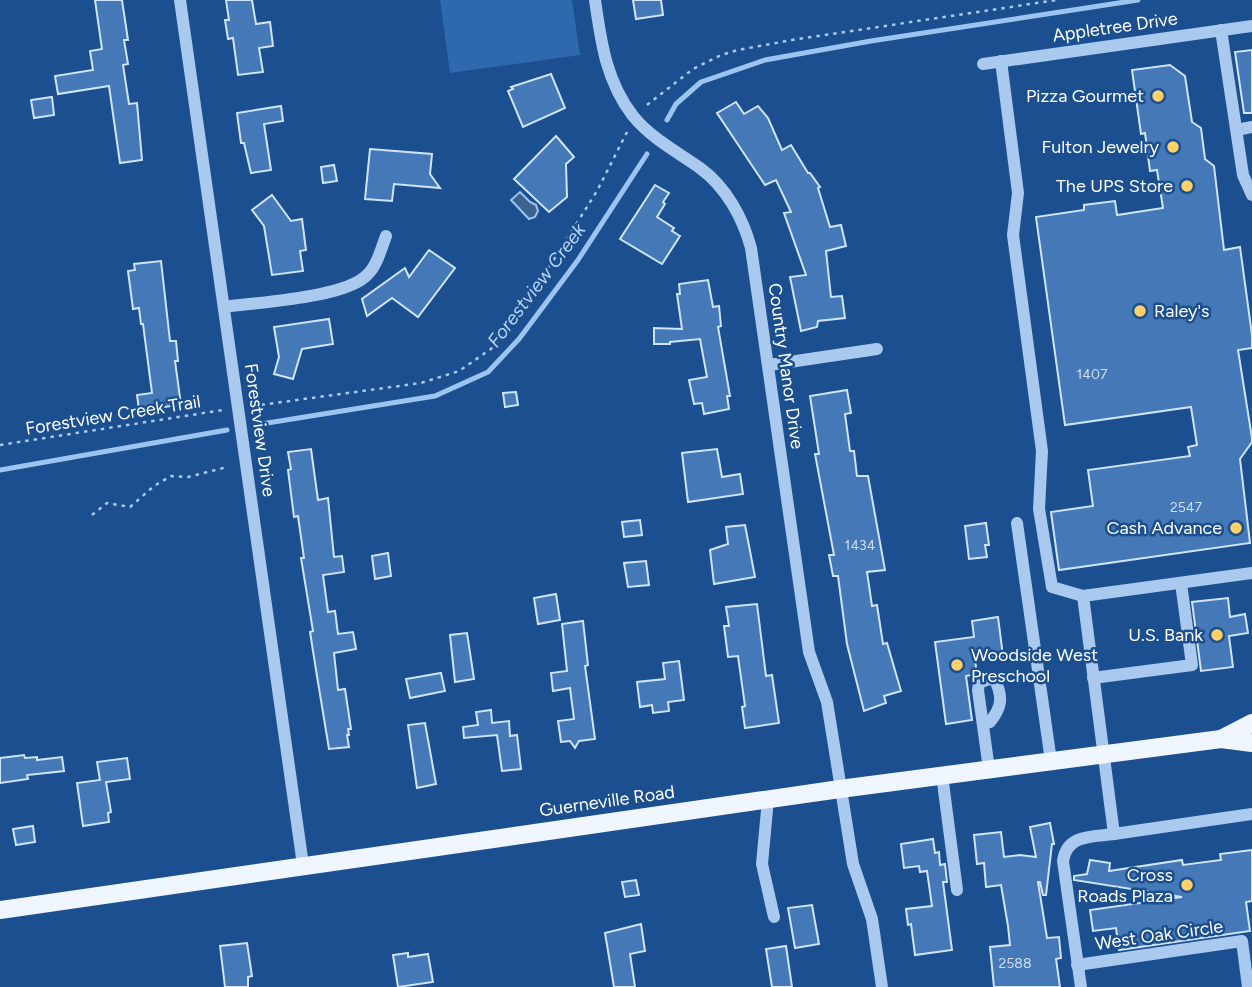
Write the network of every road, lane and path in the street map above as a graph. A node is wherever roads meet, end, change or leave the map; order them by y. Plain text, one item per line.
1 (180, 0) edge
2 (595, 0) edge
3 (1057, 0) edge
4 (1252, 26) edge
5 (1221, 30) junction
6 (1001, 61) junction
7 (983, 64) dead end
8 (647, 105) dead end
9 (1252, 128) edge
10 (1237, 130) junction
11 (627, 132) dead end
12 (1252, 194) edge
13 (386, 236) dead end
14 (225, 307) junction
15 (877, 349) dead end
16 (769, 365) junction
17 (248, 407) dead end
18 (230, 409) dead end
19 (0, 444) edge
20 (227, 467) dead end
21 (92, 515) dead end
22 (1017, 523) dead end
23 (1252, 573) edge
24 (1181, 583) junction
25 (1083, 596) junction
26 (1093, 678) junction
27 (983, 723) dead end
28 (1252, 723) edge
29 (1221, 739) junction
30 (1252, 743) edge
31 (1103, 754) junction
32 (1051, 761) junction
33 (989, 769) junction
34 (942, 775) junction
35 (840, 789) junction
36 (768, 799) junction
37 (1252, 814) edge
38 (1114, 834) junction
39 (303, 865) junction
40 (957, 890) dead end
41 (0, 910) edge
42 (774, 917) dead end
43 (1077, 965) junction
44 (882, 987) edge
45 (1081, 987) edge
46 (1248, 987) edge

1 - 14 street, Forestview Drive
2 - 16 street, Country Manor Drive
3 - 8 path
4 - 5 street, Appletree Drive
5 - 6 street, Appletree Drive
5 - 10 street
6 - 7 street, Appletree Drive
6 - 25 street
9 - 10 street
10 - 12 street
11 - 17 path
13 - 14 street
14 - 39 street, Forestview Drive
15 - 16 street
16 - 35 street, Country Manor Drive
18 - 19 path, Forestview Creek Trail
20 - 21 path
22 - 32 street
23 - 24 street
24 - 25 street
24 - 26 street
25 - 26 street
26 - 31 street
27 - 33 street
28 - 29 main road, Guerneville Road
29 - 30 main road, Guerneville Road
29 - 31 main road, Guerneville Road
31 - 32 main road, Guerneville Road
31 - 38 street
32 - 33 main road, Guerneville Road
33 - 34 main road, Guerneville Road
34 - 35 main road, Guerneville Road
34 - 40 street
35 - 36 main road, Guerneville Road
35 - 44 street, Country Manor Drive
36 - 39 main road, Guerneville Road
36 - 42 street
37 - 38 street, West Oak Circle
38 - 43 street, West Oak Circle
39 - 41 main road, Guerneville Road
43 - 45 street, West Oak Circle
43 - 46 street, West Oak Circle

